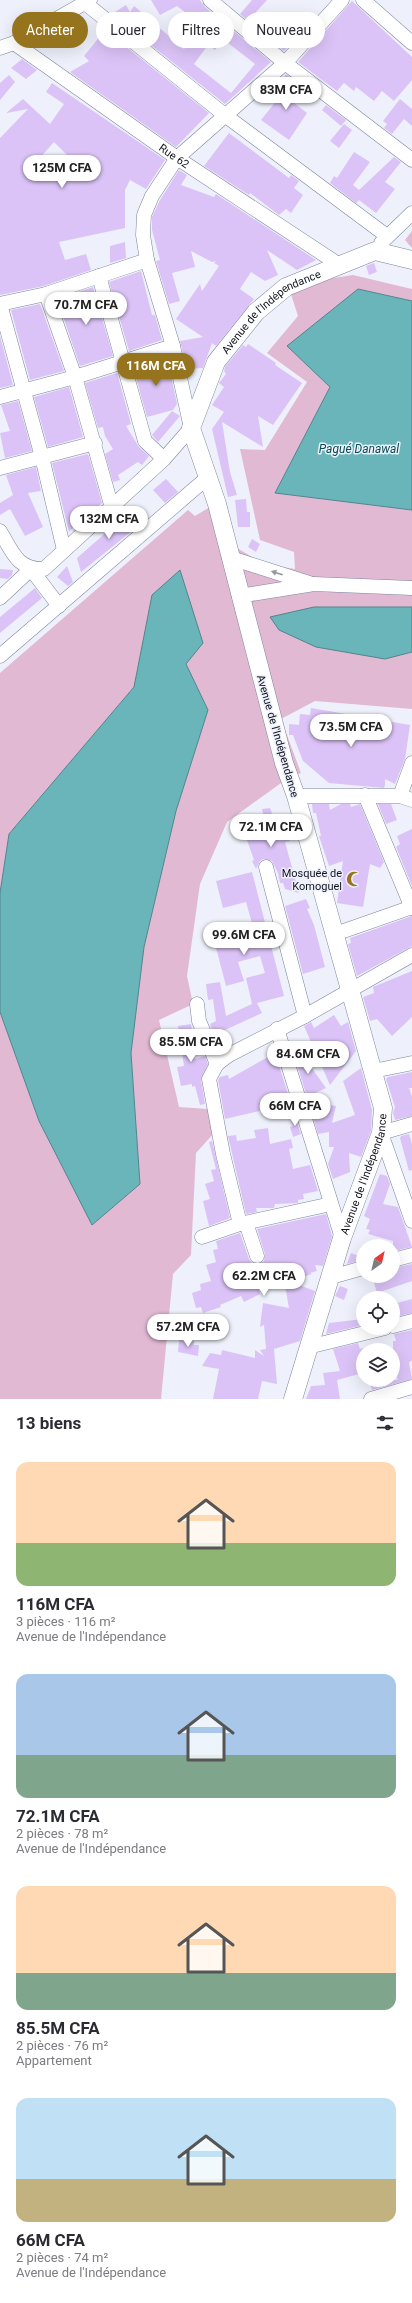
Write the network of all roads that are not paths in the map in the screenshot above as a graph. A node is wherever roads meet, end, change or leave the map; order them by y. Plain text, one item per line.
1 (210, 0) edge
2 (342, 0) edge
3 (363, 0) edge
4 (88, 1) edge
5 (69, 12) edge
6 (412, 43) edge
7 (12, 44) edge
8 (0, 48) edge
9 (21, 48) edge
10 (285, 63) junction
11 (226, 116) junction
12 (177, 158) junction
13 (412, 160) edge
14 (412, 213) edge
15 (387, 236) junction
16 (375, 250) junction
17 (146, 260) junction
18 (412, 260) edge
19 (338, 264) junction
20 (99, 276) junction
21 (46, 294) junction
22 (0, 304) edge
23 (173, 346) junction
24 (124, 362) junction
25 (75, 377) junction
26 (24, 391) junction
27 (0, 397) edge
28 (191, 428) junction
29 (95, 442) junction
30 (42, 457) junction
31 (164, 459) junction
32 (0, 468) edge
33 (207, 478) junction
34 (112, 508) junction
35 (0, 531) edge
36 (64, 550) junction
37 (231, 558) junction
38 (31, 569) junction
39 (314, 584) junction
40 (412, 588) edge
41 (239, 596) junction
42 (0, 598) edge
43 (59, 606) junction
44 (0, 656) edge
45 (412, 763) edge
46 (365, 795) junction
47 (296, 796) junction
48 (406, 798) edge
49 (266, 867) dead end
50 (412, 908) edge
51 (335, 934) junction
52 (412, 955) edge
53 (351, 990) junction
54 (197, 1004) dead end
55 (305, 1016) junction
56 (276, 1029) junction
57 (412, 1063) edge
58 (217, 1064) junction
59 (373, 1072) junction
60 (412, 1124) edge
61 (381, 1133) junction
62 (407, 1190) edge
63 (331, 1204) junction
64 (412, 1221) edge
65 (243, 1224) junction
66 (202, 1237) dead end
67 (342, 1238) junction
68 (412, 1255) edge
69 (257, 1256) dead end
70 (400, 1258) edge
71 (356, 1270) edge
72 (331, 1277) junction
73 (412, 1321) edge
74 (400, 1324) edge
75 (357, 1335) edge
76 (308, 1347) junction
77 (412, 1386) edge
78 (292, 1399) edge
79 (371, 1399) edge

1 - 10 street
2 - 10 street
3 - 6 street
4 - 5 street
4 - 11 street
7 - 8 street
9 - 12 street, Rue 62
10 - 11 street
10 - 13 street
11 - 12 street
11 - 15 street
12 - 17 street
12 - 19 street, Rue 62
14 - 15 street, Avenue de l'Indépendance
15 - 16 street, Avenue de l'Indépendance
16 - 18 main road
16 - 19 main road, Avenue de l'Indépendance
17 - 20 street
17 - 23 street
19 - 28 main road, Avenue de l'Indépendance
20 - 21 street
20 - 24 street
21 - 22 street
21 - 25 street
22 - 26 street
23 - 24 street
23 - 28 street
24 - 25 street
24 - 31 street
25 - 26 street
25 - 29 street
26 - 27 street
26 - 30 street
28 - 31 street
28 - 33 main road, Avenue de l'Indépendance
29 - 30 street
29 - 34 street
30 - 32 street
30 - 36 street
31 - 34 street
33 - 37 main road, Avenue de l'Indépendance
33 - 43 street
34 - 36 street
35 - 38 street
36 - 38 street
39 -> 37 street
37 - 41 main road, Avenue de l'Indépendance
38 - 42 street
38 - 43 street
39 - 40 street
39 - 41 street
41 - 47 main road, Avenue de l'Indépendance
43 - 44 street
45 - 48 street
46 - 47 street
46 - 48 street
46 - 50 street
47 - 51 main road, Avenue de l'Indépendance
49 - 55 street
50 - 51 street
51 - 53 main road, Avenue de l'Indépendance
52 - 53 street
53 - 55 street
53 - 59 main road, Avenue de l'Indépendance
54 - 58 street
55 - 56 street
56 - 58 street
56 - 63 street
57 - 59 street
58 - 65 street
59 - 61 main road, Avenue de l'Indépendance
60 - 61 street
61 - 62 street
61 - 67 main road, Avenue de l'Indépendance
62 - 64 street
63 - 65 street
63 - 67 street
65 - 66 street
65 - 69 street
67 - 72 main road, Avenue de l'Indépendance
68 - 70 street
71 - 72 street
72 - 76 main road, Avenue de l'Indépendance
73 - 74 street
75 - 76 street
76 - 78 main road, Avenue de l'Indépendance
77 - 79 street

